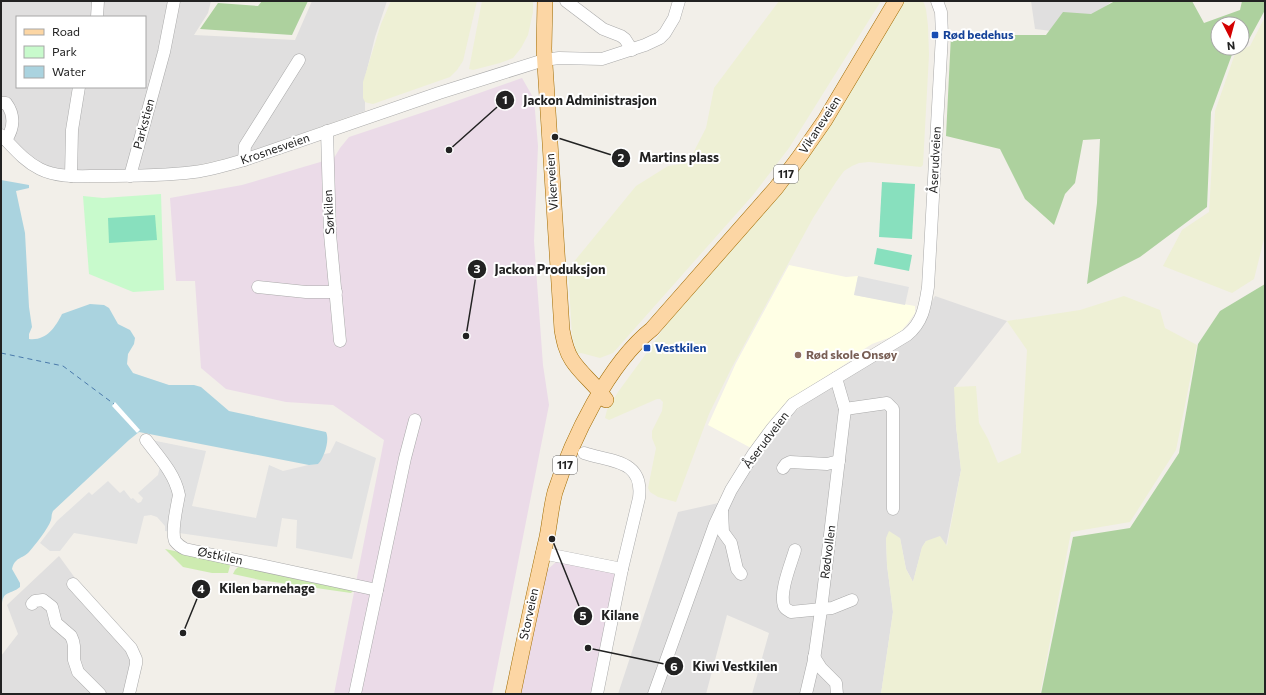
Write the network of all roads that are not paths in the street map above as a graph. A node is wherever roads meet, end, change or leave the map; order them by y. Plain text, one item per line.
1 (98, 1) edge
2 (174, 1) edge
3 (546, 1) edge
4 (566, 1) edge
5 (680, 1) edge
6 (896, 1) edge
7 (937, 1) edge
8 (97, 16) edge
9 (632, 50) junction
10 (299, 60) dead end
11 (544, 60) junction
12 (79, 88) edge
13 (1, 103) edge
14 (327, 131) junction
15 (4, 138) edge
16 (244, 160) junction
17 (71, 176) junction
18 (130, 176) junction
19 (258, 287) dead end
20 (336, 292) junction
21 (652, 329) junction
22 (340, 341) dead end
23 (572, 360) junction
24 (616, 368) junction
25 (836, 378) junction
26 (601, 398) junction
27 (845, 409) junction
28 (415, 420) dead end
29 (146, 440) dead end
30 (584, 453) dead end
31 (839, 461) junction
32 (783, 468) dead end
33 (722, 508) junction
34 (893, 508) dead end
35 (795, 550) dead end
36 (542, 553) junction
37 (622, 569) junction
38 (742, 574) dead end
39 (73, 584) dead end
40 (377, 590) junction
41 (852, 600) dead end
42 (32, 604) dead end
43 (821, 610) junction
44 (814, 657) junction
45 (100, 694) edge
46 (128, 694) edge
47 (355, 694) edge
48 (513, 694) edge
49 (597, 694) edge
50 (654, 694) edge
51 (806, 694) edge
52 (837, 694) edge

1 - 8 street
2 - 18 street, Parkstien
3 - 11 main road, Vikerveien
4 - 9 street
5 - 9 street, Krosnesveien
6 - 21 main road, Vikaneveien / 117
7 - 25 street, Åserudveien
9 - 11 street, Krosnesveien
10 - 16 street
11 - 14 street, Krosnesveien
11 - 23 main road, Vikerveien
12 - 17 street
13 - 15 street, Krosnesveien
14 - 16 street, Krosnesveien
14 - 20 street, Sørkilen
15 - 17 street, Krosnesveien
16 - 18 street, Krosnesveien
17 - 18 street, Krosnesveien
19 - 20 street
20 - 22 street, Sørkilen
21 - 24 main road, Vikaneveien / 117
21 - 26 main road, Vikaneveien / 117
23 - 24 main road
23 - 26 main road, Vikerveien
24 - 26 main road, Vikaneveien / 117
25 - 27 street, Rødvollen
25 - 33 street, Åserudveien
26 - 36 main road, Storveien / 117
27 - 31 street, Rødvollen
27 - 34 street
28 - 40 street
29 - 40 street, Østkilen
30 - 37 street
31 - 32 street
31 - 43 street, Rødvollen
33 - 38 street
33 - 50 street, Åserudveien
35 - 43 street
36 - 37 street
36 - 48 main road, Storveien / 117
37 - 49 street
39 - 46 street
40 - 47 street
41 - 43 street
42 - 45 street
43 - 44 street, Rødvollen
44 - 51 street, Rødvollen
44 - 52 street

